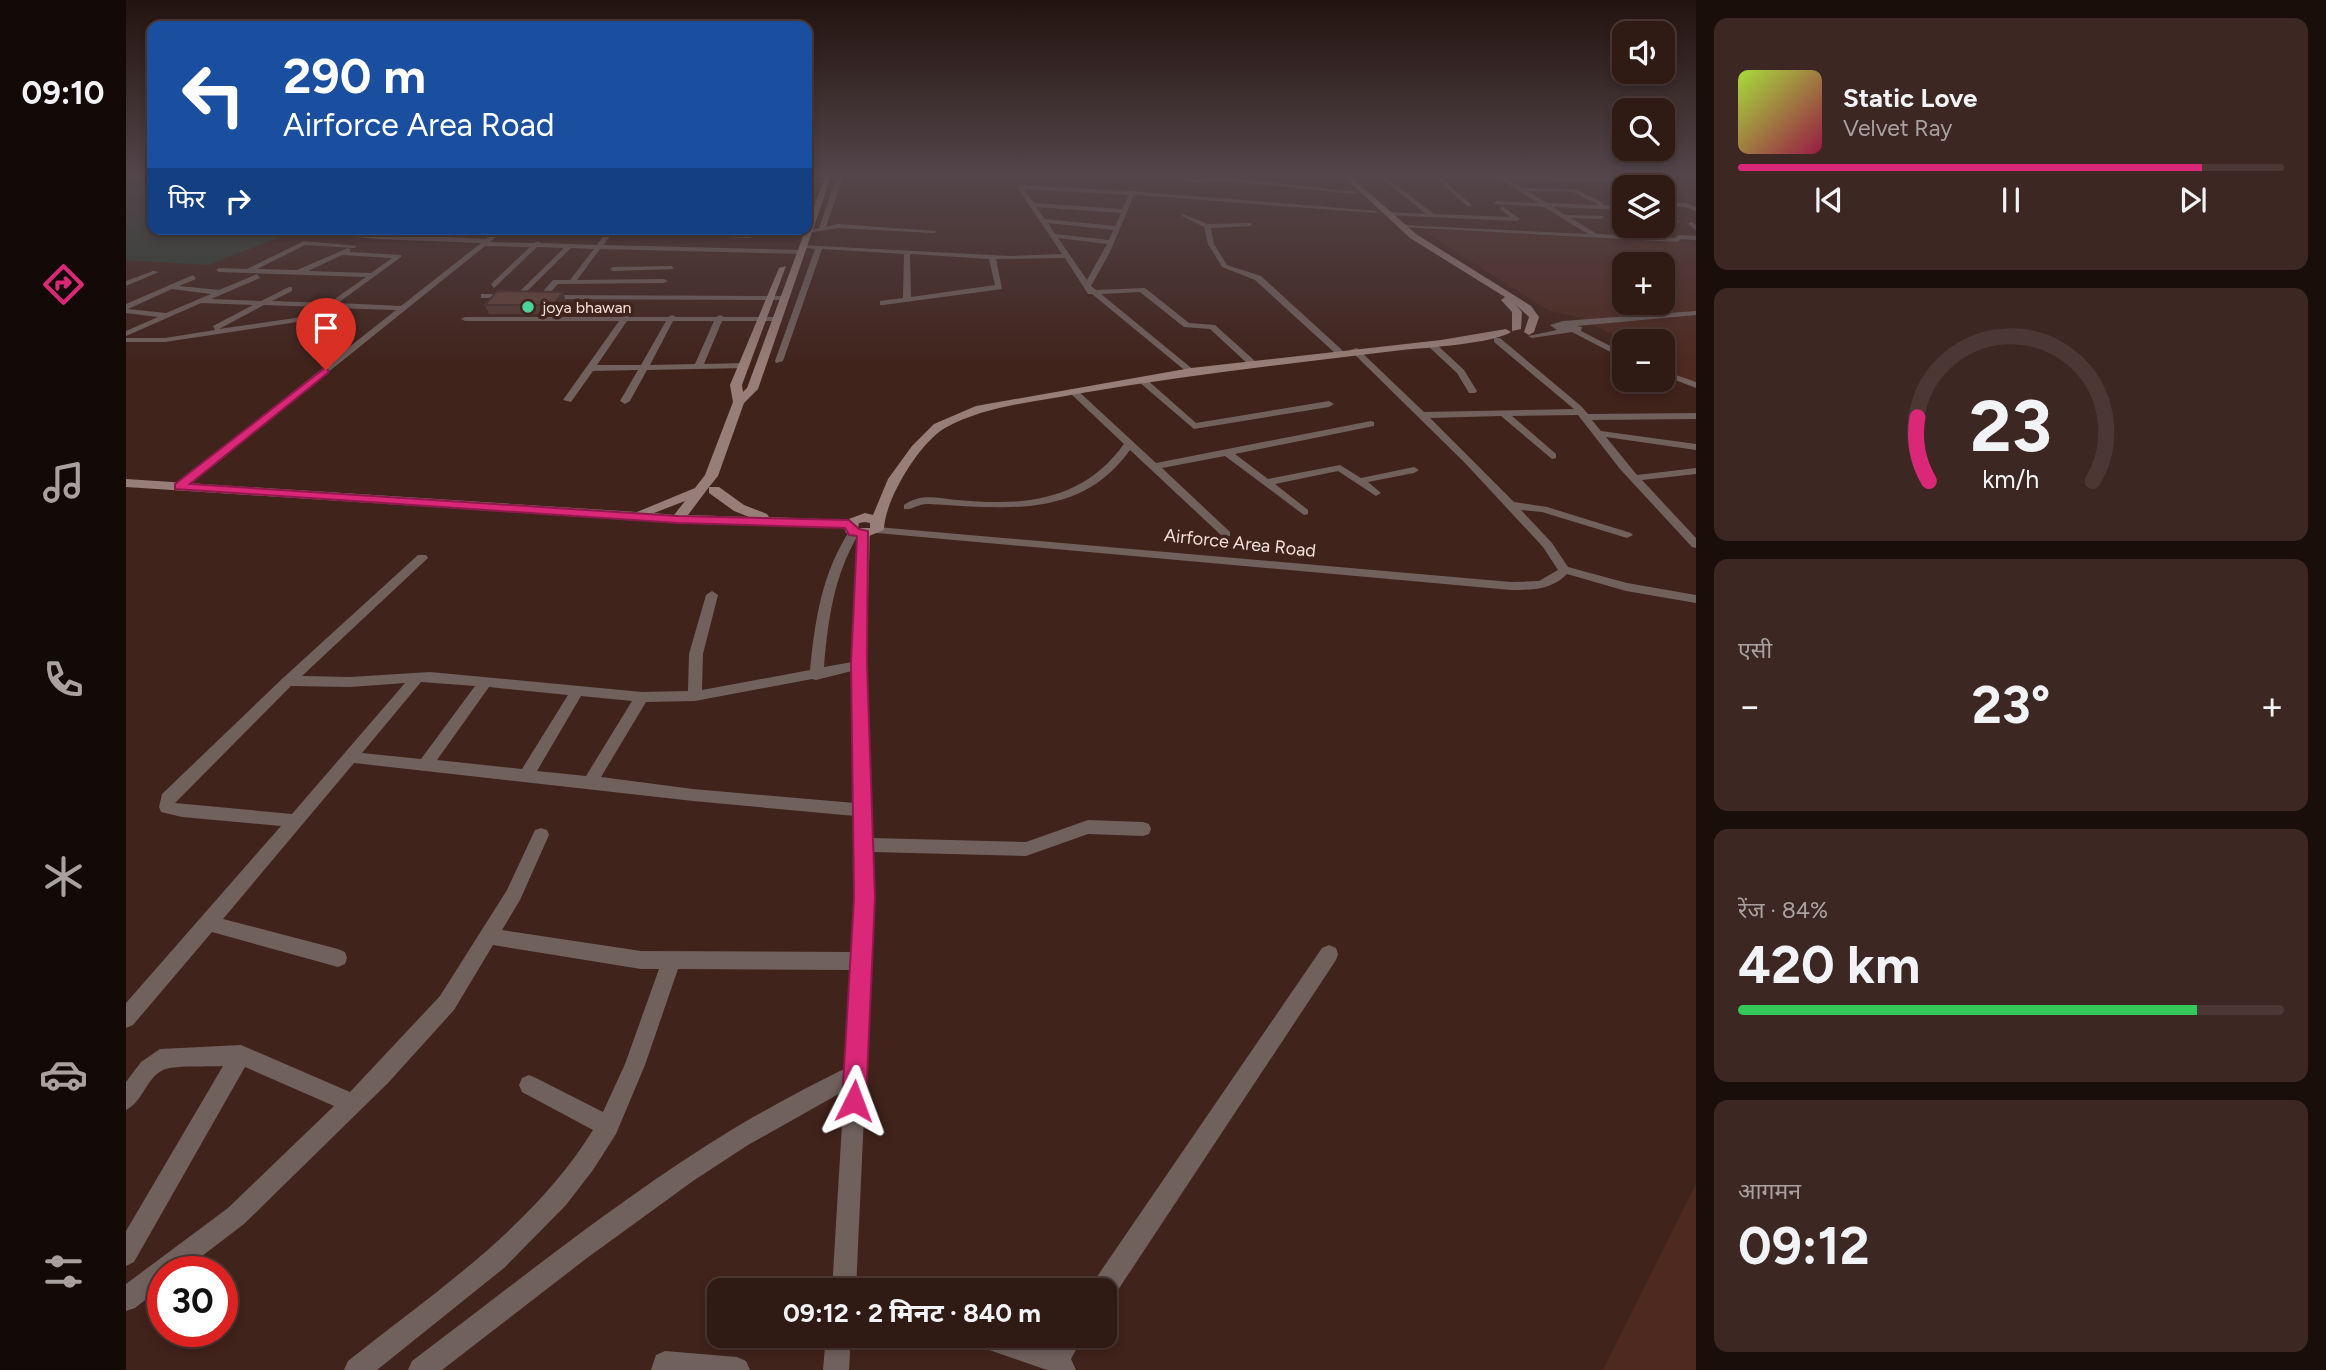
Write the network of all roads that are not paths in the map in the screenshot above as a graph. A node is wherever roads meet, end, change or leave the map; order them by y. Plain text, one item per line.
1 (376, 238) edge
2 (396, 238) edge
3 (492, 238) edge
4 (543, 238) edge
5 (564, 238) edge
6 (607, 238) edge
7 (749, 238) edge
8 (801, 238) edge
9 (1055, 238) edge
10 (1072, 238) edge
11 (1113, 238) edge
12 (1210, 238) edge
13 (1407, 238) edge
14 (1419, 238) edge
15 (1638, 238) edge
16 (1696, 238) edge
17 (416, 239) joint
18 (1662, 239) joint
19 (1111, 242) junction
20 (486, 243) junction
21 (536, 245) junction
22 (557, 246) junction
23 (356, 247) junction
24 (569, 247) junction
25 (798, 247) junction
26 (819, 247) junction
27 (601, 248) junction
28 (681, 251) junction
29 (907, 252) junction
30 (341, 253) junction
31 (1066, 256) junction
32 (992, 257) junction
33 (672, 268) junction
34 (613, 269) dead end
35 (219, 270) dead end
36 (155, 272) dead end
37 (246, 272) junction
38 (295, 274) junction
39 (375, 275) junction
40 (257, 276) dead end
41 (193, 278) dead end
42 (664, 281) junction
43 (572, 282) junction
44 (126, 284) edge
45 (494, 286) dead end
46 (170, 287) junction
47 (289, 289) dead end
48 (1089, 289) junction
49 (218, 292) junction
50 (484, 296) dead end
51 (520, 296) junction
52 (785, 296) junction
53 (542, 297) junction
54 (654, 298) junction
55 (771, 298) junction
56 (907, 298) junction
57 (798, 299) junction
58 (198, 301) junction
59 (883, 303) dead end
60 (258, 305) junction
61 (330, 306) junction
62 (404, 308) junction
63 (126, 309) edge
64 (1696, 313) edge
65 (166, 315) junction
66 (626, 317) junction
67 (672, 317) junction
68 (720, 317) junction
69 (466, 319) dead end
70 (762, 319) junction
71 (778, 319) junction
72 (1696, 319) edge
73 (1572, 329) junction
74 (1531, 332) junction
75 (1513, 333) junction
76 (126, 334) edge
77 (205, 334) junction
78 (126, 340) edge
79 (1497, 340) junction
80 (1436, 343) junction
81 (1354, 350) junction
82 (1612, 350) edge
83 (1339, 352) junction
84 (779, 361) dead end
85 (1252, 363) junction
86 (744, 366) junction
87 (698, 367) junction
88 (589, 368) junction
89 (644, 368) junction
90 (1191, 371) junction
91 (1675, 377) edge
92 (1142, 380) junction
93 (1696, 385) edge
94 (1073, 391) junction
95 (1472, 391) dead end
96 (568, 400) dead end
97 (625, 401) dead end
98 (739, 402) junction
99 (1329, 404) dead end
100 (1503, 413) junction
101 (1583, 414) junction
102 (1422, 415) junction
103 (1696, 416) edge
104 (1371, 424) dead end
105 (1597, 433) junction
106 (1128, 445) junction
107 (1696, 447) edge
108 (1226, 452) junction
109 (1552, 456) dead end
110 (1152, 467) junction
111 (1414, 470) dead end
112 (1696, 471) edge
113 (1634, 478) junction
114 (1359, 481) junction
115 (1266, 482) junction
116 (126, 483) edge
117 (712, 483) junction
118 (179, 486) junction
119 (698, 491) junction
120 (1376, 492) dead end
121 (1510, 505) junction
122 (908, 507) dead end
123 (1304, 512) dead end
124 (633, 517) junction
125 (678, 519) junction
126 (712, 520) junction
127 (777, 522) junction
128 (864, 526) junction
129 (1226, 534) dead end
130 (1627, 535) dead end
131 (1696, 545) edge
132 (422, 558) dead end
133 (1564, 570) junction
134 (712, 595) dead end
135 (1696, 598) edge
136 (859, 664) junction
137 (816, 674) junction
138 (417, 678) junction
139 (288, 681) junction
140 (485, 682) junction
141 (578, 690) junction
142 (642, 696) junction
143 (695, 696) junction
144 (348, 757) junction
145 (425, 765) junction
146 (527, 775) junction
147 (590, 782) junction
148 (863, 810) junction
149 (296, 821) junction
150 (1143, 829) dead end
151 (541, 835) dead end
152 (863, 845) junction
153 (208, 923) junction
154 (489, 936) junction
155 (1329, 954) dead end
156 (338, 958) dead end
157 (671, 961) junction
158 (861, 961) junction
159 (126, 1018) edge
160 (241, 1055) junction
161 (855, 1074) junction
162 (529, 1085) dead end
163 (126, 1099) edge
164 (351, 1103) junction
165 (608, 1126) junction
166 (126, 1254) edge
167 (846, 1278) edge
168 (1111, 1278) edge
169 (126, 1299) edge
170 (838, 1348) edge
171 (1015, 1348) edge
172 (1066, 1348) edge
173 (1059, 1365) edge
174 (357, 1370) edge
175 (421, 1370) edge
176 (664, 1370) edge
177 (737, 1370) edge
178 (836, 1370) edge

1 - 23 street
2 - 17 street
3 - 20 street
4 - 21 street
5 - 22 street
6 - 27 street
7 - 25 street
8 - 25 street
9 - 31 street
10 - 19 street
11 - 19 street
12 - 83 street
13 - 75 street
14 - 74 street
15 - 18 street
16 - 18 street
17 - 20 street
19 - 48 street
20 - 21 street
20 - 62 street
21 - 22 street
21 - 45 street
22 - 24 street
23 - 30 street
23 - 37 street
24 - 27 street
24 - 51 street
25 - 26 street
25 - 28 street
25 - 52 street
25 - 55 street
26 - 29 street
26 - 57 street
27 - 28 street
27 - 43 street
28 - 33 street
29 - 32 street
29 - 56 street
30 - 38 street
30 - 39 street
31 - 32 street
31 - 48 street
32 - 56 street
33 - 34 street
33 - 42 street
35 - 37 street
36 - 44 street
37 - 38 street
38 - 39 street
39 - 61 street
40 - 49 street
41 - 46 street
42 - 43 street
42 - 54 street
43 - 53 street
46 - 49 street
46 - 63 street
47 - 60 street
48 - 85 street
48 - 90 street
49 - 58 street
50 - 51 street
51 - 53 street
52 - 55 street
52 - 57 street
52 - 71 street
53 - 54 street
54 - 55 street
55 - 70 street
56 - 59 street
57 - 84 street
58 - 60 street
58 - 65 street
60 - 61 street
60 - 77 street
61 - 62 street
61 - 77 street
62 - 118 street
63 - 65 street
64 - 73 street
65 - 76 street
66 - 67 street
66 - 69 street
66 - 88 street
67 - 68 street
67 - 89 street
68 - 70 street
68 - 87 street
70 - 71 street
70 - 86 street
71 - 98 street
72 - 73 street
73 - 74 street
73 - 74 street
73 - 82 street
74 - 75 street
75 - 79 street
75 - 80 street
77 - 78 street
79 - 80 street
79 - 101 street
80 - 81 street
80 - 95 street
81 - 83 street
81 - 102 street
83 - 85 street
85 - 90 street
86 - 87 street
86 - 98 street
87 - 89 street
88 - 89 street
88 - 96 street
89 - 97 street
90 - 92 street
91 - 93 street
92 - 94 street
92 - 99 street
94 - 106 street
94 - 128 street
98 - 117 street
100 - 101 street
100 - 102 street
100 - 109 street
101 - 103 street
101 - 105 street
102 - 121 street
104 - 108 street
105 - 107 street
105 - 113 street
106 - 110 street
106 - 122 street
108 - 110 street
108 - 115 street
110 - 129 street
111 - 114 street
112 - 113 street
113 - 131 street
114 - 115 street
114 - 120 street
115 - 123 street
116 - 118 street, Airforce Area Road
117 - 119 street
117 - 126 street
117 - 127 street
118 - 124 street, Airforce Area Road
119 - 124 street
119 - 125 street
121 - 130 street
121 - 133 street
124 - 125 street, Airforce Area Road
125 - 126 street, Airforce Area Road
126 - 127 street, Airforce Area Road
127 - 128 street, Airforce Area Road
128 - 133 street, Airforce Area Road
128 - 136 street
128 - 137 street
132 - 139 street
133 - 135 street
134 - 143 street
136 - 137 street
136 - 148 street
137 - 143 street
138 - 139 street
138 - 140 street
138 - 144 street
139 - 149 street
140 - 141 street
140 - 145 street
141 - 142 street
141 - 146 street
142 - 143 street
142 - 147 street
144 - 145 street
144 - 149 street
145 - 146 street
146 - 147 street
147 - 148 street
148 - 152 street
149 - 153 street
150 - 152 street
151 - 154 street
152 - 158 street
153 - 156 street
153 - 159 street
154 - 157 street
154 - 164 street
155 - 168 street
157 - 158 street
157 - 165 street
158 - 161 street
160 - 163 street
160 - 164 street
160 - 166 street
161 - 167 street
161 - 175 street
162 - 165 street
164 - 169 street
165 - 174 street
170 - 178 street
171 - 173 street
172 - 173 street
176 - 177 street

